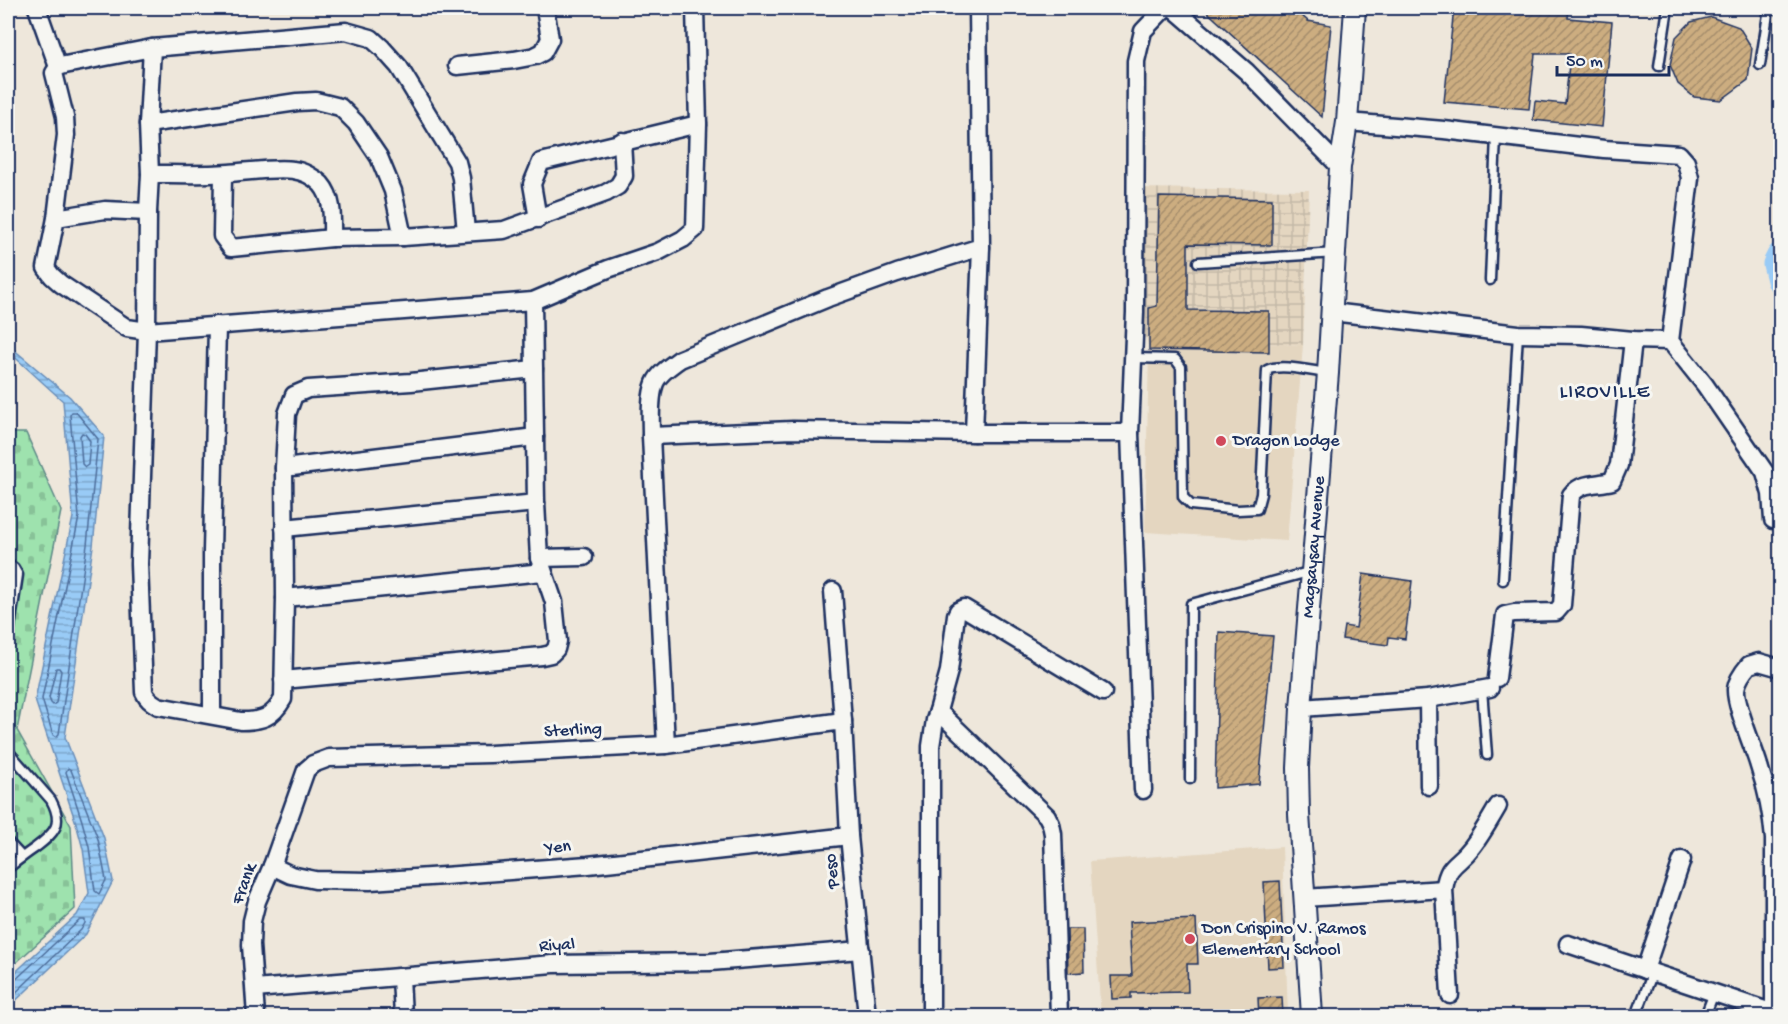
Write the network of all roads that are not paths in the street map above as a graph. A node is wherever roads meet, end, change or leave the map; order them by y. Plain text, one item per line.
1 (37, 8) edge
2 (545, 8) edge
3 (695, 8) edge
4 (978, 8) edge
5 (1165, 8) edge
6 (1173, 8) edge
7 (1355, 8) edge
8 (1668, 8) edge
9 (1769, 8) edge
10 (152, 48) junction
11 (1760, 65) dead end
12 (457, 66) dead end
13 (1659, 66) dead end
14 (58, 67) junction
15 (1347, 122) junction
16 (148, 124) junction
17 (698, 124) junction
18 (1496, 136) junction
19 (622, 141) junction
20 (1340, 167) junction
21 (150, 174) junction
22 (223, 174) junction
23 (148, 212) junction
24 (56, 218) junction
25 (538, 219) junction
26 (466, 232) junction
27 (403, 237) junction
28 (332, 238) junction
29 (981, 247) junction
30 (1336, 253) junction
31 (1198, 262) dead end
32 (1490, 280) dead end
33 (533, 301) junction
34 (1332, 312) junction
35 (217, 325) junction
36 (147, 331) junction
37 (1518, 334) junction
38 (1634, 340) junction
39 (1670, 341) junction
40 (1134, 358) junction
41 (534, 369) junction
42 (1328, 373) junction
43 (974, 433) junction
44 (1130, 433) junction
45 (651, 436) junction
46 (536, 437) junction
47 (284, 468) junction
48 (536, 503) junction
49 (1773, 520) dead end
50 (284, 528) junction
51 (584, 557) dead end
52 (8, 564) edge
53 (541, 565) junction
54 (1313, 571) junction
55 (1503, 580) dead end
56 (833, 591) dead end
57 (285, 598) junction
58 (8, 636) edge
59 (1780, 668) edge
60 (283, 680) junction
61 (1490, 685) junction
62 (1103, 692) dead end
63 (1428, 699) junction
64 (1301, 708) junction
65 (938, 711) junction
66 (212, 715) junction
67 (843, 721) junction
68 (666, 745) junction
69 (8, 751) edge
70 (1487, 755) dead end
71 (306, 770) joint
72 (1190, 779) dead end
73 (1429, 786) dead end
74 (1143, 790) dead end
75 (1498, 806) dead end
76 (849, 836) junction
77 (8, 842) edge
78 (22, 857) junction
79 (1682, 860) dead end
80 (272, 866) junction
81 (8, 868) edge
82 (1444, 889) junction
83 (1304, 898) junction
84 (1568, 944) dead end
85 (861, 950) junction
86 (1649, 971) junction
87 (401, 977) junction
88 (255, 989) junction
89 (1714, 993) junction
90 (1450, 995) dead end
91 (1774, 1015) edge
92 (256, 1017) edge
93 (403, 1017) edge
94 (867, 1017) edge
95 (931, 1017) edge
96 (1059, 1017) edge
97 (1312, 1017) edge
98 (1636, 1017) edge
99 (1705, 1017) edge

1 - 14 street
2 - 12 street
3 - 17 street
4 - 29 street
5 - 40 street
6 - 20 street
7 - 15 street, Magsaysay Avenue
8 - 13 lane
9 - 11 lane
10 - 14 street
10 - 16 street
10 - 26 street
14 - 24 street
15 - 18 street
15 - 20 street, Magsaysay Avenue
16 - 21 street
16 - 27 street
17 - 19 street
17 - 33 street
18 - 32 lane
18 - 39 street
19 - 25 street
19 - 25 street
20 - 30 street, Magsaysay Avenue
21 - 22 street
21 - 23 street
22 - 28 street
22 - 28 street
23 - 24 street
23 - 36 street
24 - 36 street
25 - 26 street
26 - 27 street
27 - 28 street
29 - 43 street
29 - 45 street
30 - 31 lane
30 - 34 street, Magsaysay Avenue
33 - 35 street
33 - 41 street
34 - 37 street
34 - 42 street, Magsaysay Avenue
35 - 36 street
35 - 66 street
36 - 66 street
37 - 38 street
37 - 55 lane
38 - 39 street
38 - 61 street
39 - 49 street
40 - 42 lane
40 - 44 street
41 - 46 street
41 - 47 street
42 - 54 street, Magsaysay Avenue
43 - 44 street
43 - 45 street
44 - 74 street
45 - 68 street
46 - 47 street
46 - 48 street
47 - 50 street
48 - 50 street
48 - 53 street
50 - 57 street
51 - 53 street
52 - 58 lane
53 - 57 street
53 - 60 street
54 - 64 street, Magsaysay Avenue
54 - 72 lane
56 - 67 street, Peso
57 - 60 street
59 - 91 street
60 - 66 street
61 - 63 street
61 - 70 lane
62 - 65 street
63 - 64 street
63 - 73 street
64 - 83 street, Magsaysay Avenue
65 - 95 street
65 - 96 street
67 - 68 street, Sterling
67 - 76 street, Peso
68 - 71 street, Sterling
69 - 78 lane
71 - 80 street, Frank
75 - 82 street
76 - 80 street, Yen
76 - 85 street, Peso
77 - 78 lane
78 - 81 lane
79 - 86 street
80 - 88 street, Frank
82 - 83 street
82 - 90 street
83 - 97 street, Magsaysay Avenue
84 - 86 street
85 - 87 street, Riyal
85 - 94 street, Peso
86 - 89 street
86 - 98 lane
87 - 88 street, Riyal
87 - 93 street
88 - 92 street, Frank
89 - 91 street
89 - 99 lane

